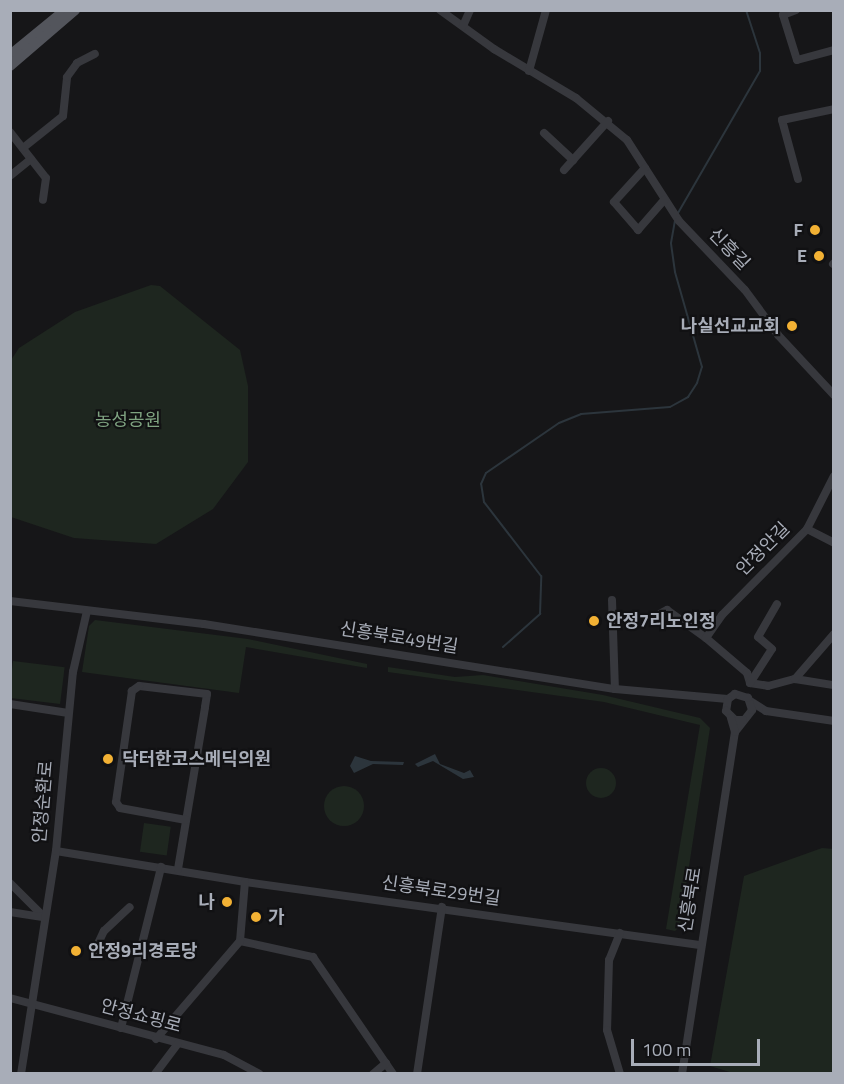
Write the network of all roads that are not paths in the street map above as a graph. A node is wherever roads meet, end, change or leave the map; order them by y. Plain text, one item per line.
1 (440, 10) edge
2 (470, 10) edge
3 (546, 10) edge
4 (796, 10) edge
5 (67, 12) edge
6 (464, 26) junction
7 (834, 50) edge
8 (95, 54) dead end
9 (10, 56) edge
10 (10, 66) edge
11 (529, 71) junction
12 (834, 109) edge
13 (608, 121) junction
14 (10, 132) edge
15 (544, 133) dead end
16 (23, 148) junction
17 (31, 159) junction
18 (573, 160) junction
19 (645, 168) junction
20 (564, 170) dead end
21 (10, 176) edge
22 (798, 179) dead end
23 (44, 200) dead end
24 (664, 200) junction
25 (834, 395) edge
26 (834, 476) edge
27 (807, 529) junction
28 (834, 543) edge
29 (612, 600) dead end
30 (10, 601) edge
31 (777, 604) dead end
32 (87, 610) junction
33 (661, 613) dead end
34 (834, 634) edge
35 (706, 638) junction
36 (795, 679) junction
37 (750, 682) junction
38 (834, 685) edge
39 (615, 689) junction
40 (747, 698) junction
41 (728, 699) junction
42 (705, 700) junction
43 (10, 704) edge
44 (766, 711) junction
45 (68, 713) junction
46 (728, 715) junction
47 (747, 717) junction
48 (834, 721) edge
49 (735, 732) junction
50 (186, 820) junction
51 (56, 850) junction
52 (161, 867) junction
53 (177, 869) junction
54 (245, 882) junction
55 (10, 883) edge
56 (130, 907) dead end
57 (442, 907) junction
58 (10, 912) edge
59 (44, 917) junction
60 (620, 933) junction
61 (240, 941) junction
62 (700, 945) junction
63 (95, 950) dead end
64 (10, 998) edge
65 (32, 1002) junction
66 (121, 1028) junction
67 (156, 1039) junction
68 (178, 1044) junction
69 (386, 1063) junction
70 (21, 1074) edge
71 (155, 1074) edge
72 (259, 1074) edge
73 (373, 1074) edge
74 (393, 1074) edge
75 (417, 1074) edge
76 (620, 1074) edge
77 (682, 1074) edge

1 - 6 street, 신흥길
2 - 6 street
3 - 11 street
4 - 7 street
5 - 9 main road
5 - 10 main road
6 - 11 street, 신흥길
8 - 16 street
11 - 13 street, 신흥길
12 - 22 street
13 - 18 street
13 - 19 street, 신흥길
14 - 16 street
15 - 18 street
16 - 17 street
17 - 21 street
17 - 23 street
18 - 20 street
19 - 24 street, 신흥길
19 - 24 street
24 - 25 street, 신흥길
26 - 27 street, 안정안길
27 - 28 street
27 - 35 street, 안정안길
29 - 39 street
30 - 32 street
31 - 37 street
32 - 39 street, 신흥북로49번길
32 - 45 street, 안정순환로
33 - 35 street
34 - 36 street
35 - 37 street
36 - 37 street
36 - 38 street
37 - 40 street
39 - 42 street, 신흥북로49번길
40 - 41 street
40 - 44 street
40 - 47 street
41 - 42 street
41 - 46 street
42 - 46 street
43 - 45 street
44 - 47 street
44 - 48 street
45 - 51 street, 안정순환로
46 - 47 street
46 - 49 street
47 - 49 street
49 - 62 street, 신흥북로
50 - 50 street
50 - 53 street
51 - 52 street, 신흥북로29번길
51 - 59 street, 안정순환로
52 - 53 street, 신흥북로29번길
52 - 66 street
53 - 54 street, 신흥북로29번길
54 - 57 street, 신흥북로29번길
54 - 61 street
55 - 59 street
56 - 63 street
57 - 60 street, 신흥북로29번길
57 - 75 street
58 - 59 street
59 - 65 street, 안정순환로
60 - 62 street, 신흥북로29번길
60 - 76 street
61 - 67 street
61 - 69 street
62 - 77 street, 신흥북로
64 - 65 street, 안정쇼핑로
65 - 66 street, 안정쇼핑로
65 - 70 street, 안정순환로
66 - 67 street, 안정쇼핑로
67 - 68 street, 안정쇼핑로
68 - 71 street
68 - 72 street, 안정쇼핑로
69 - 73 street
69 - 74 street

